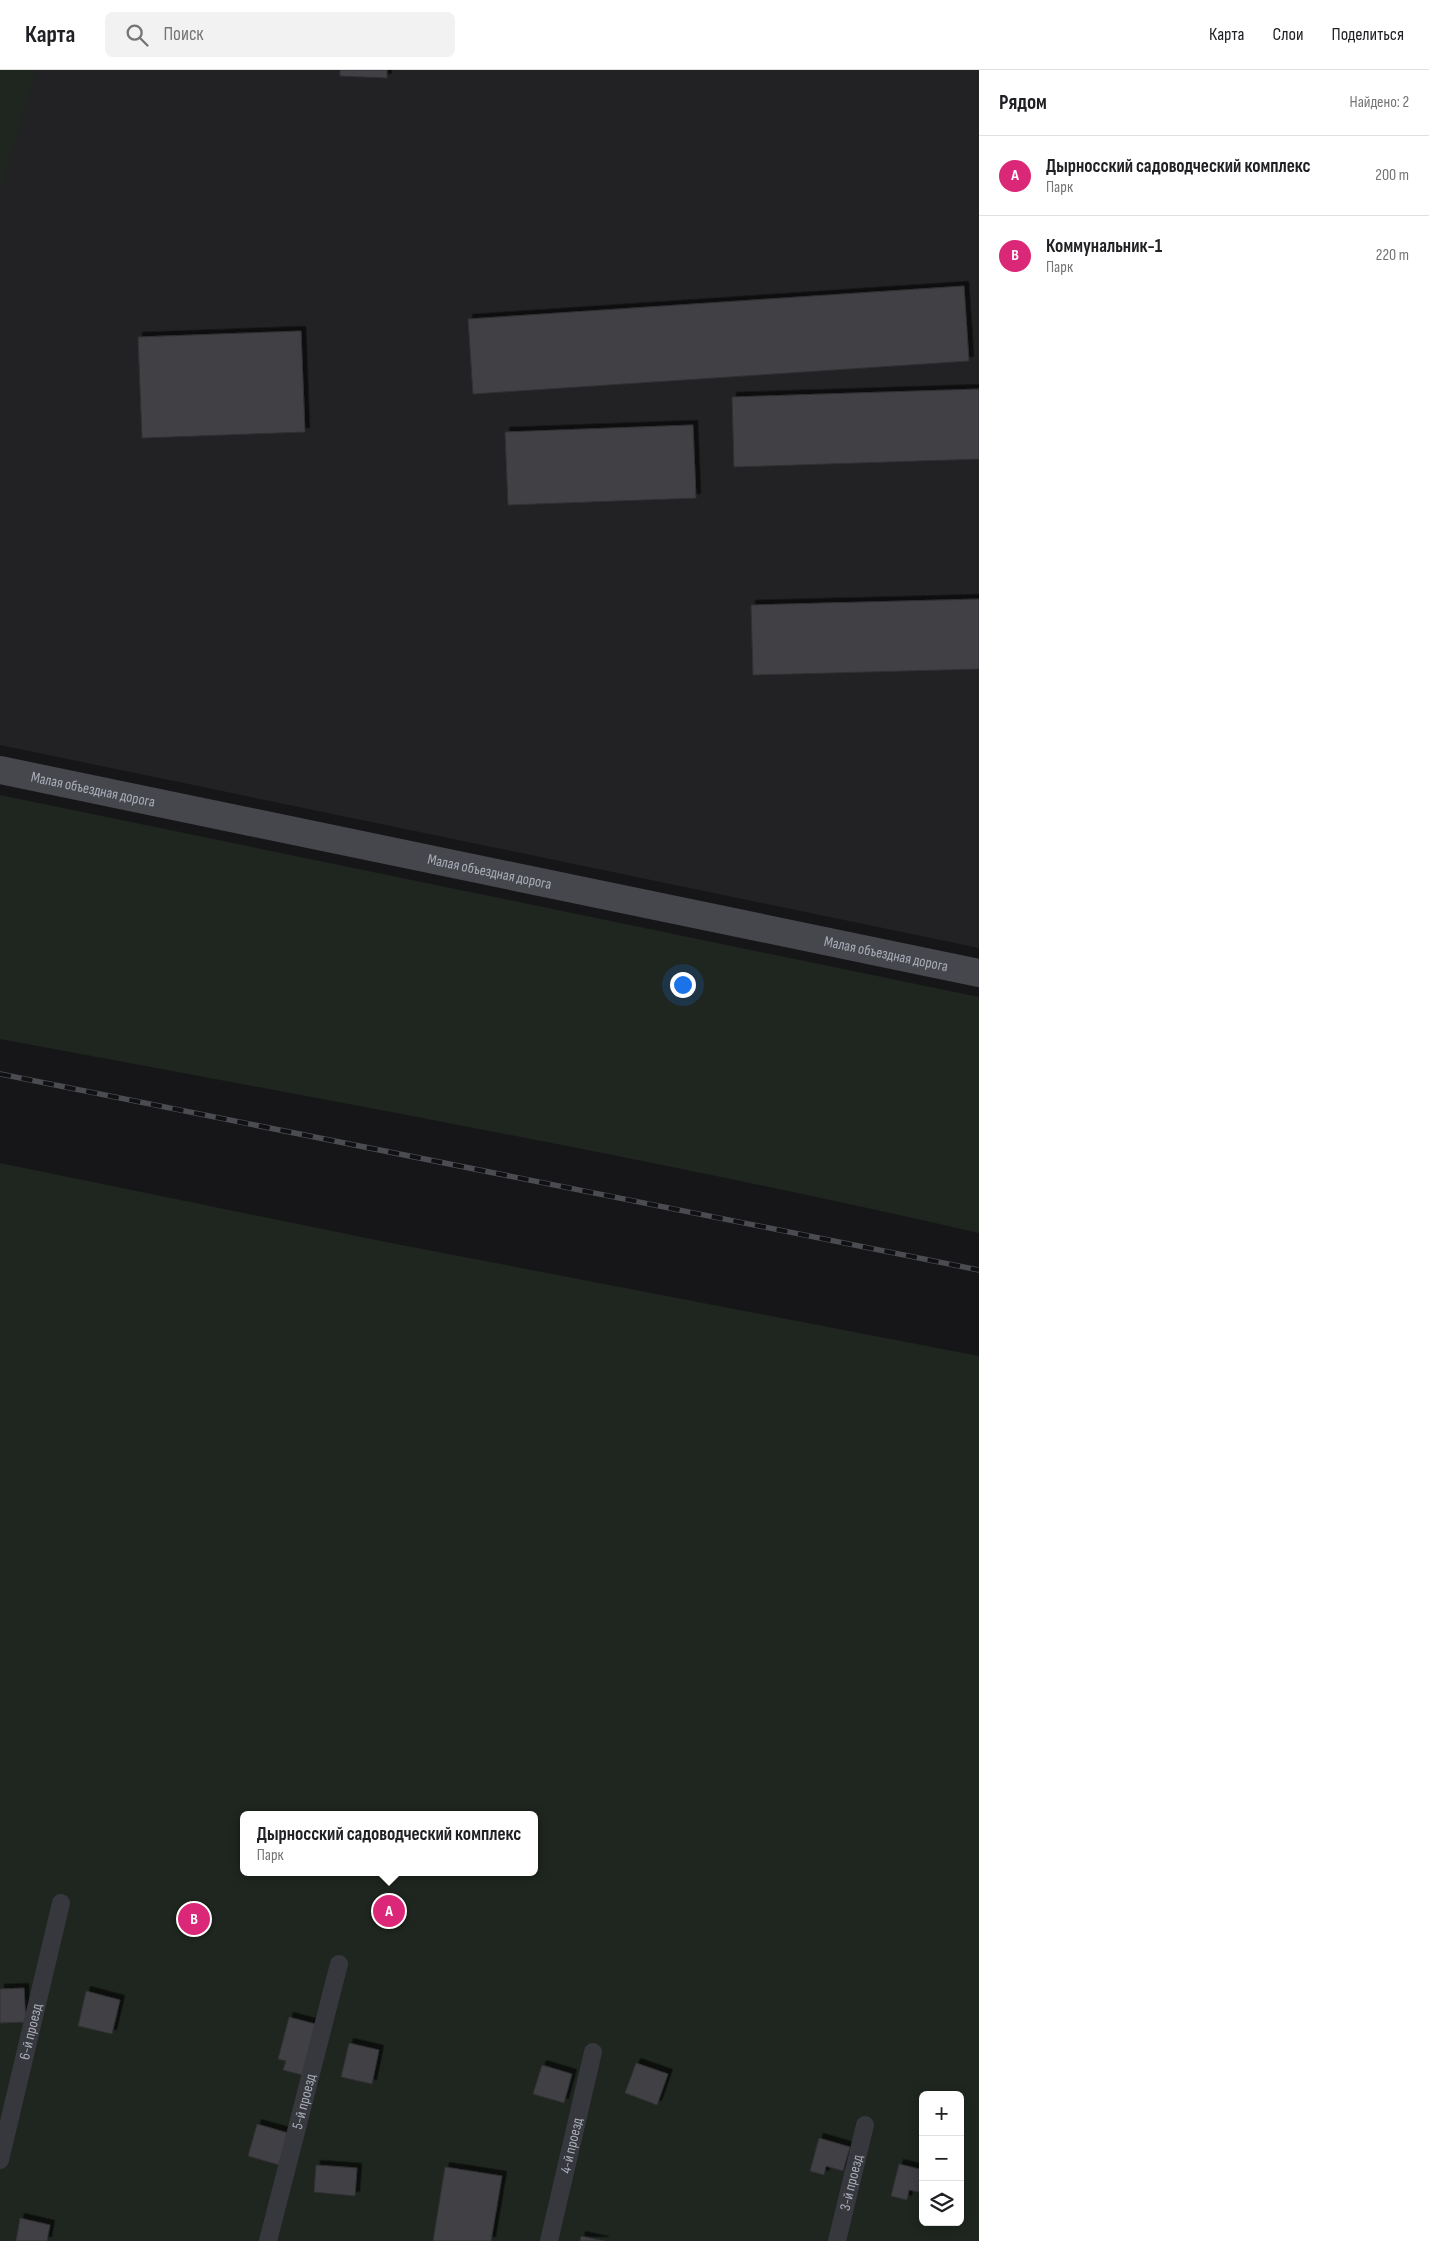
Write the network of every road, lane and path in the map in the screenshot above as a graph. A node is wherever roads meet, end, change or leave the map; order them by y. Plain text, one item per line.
1 (0, 770) edge
2 (979, 973) edge
3 (62, 1902) dead end
4 (339, 1964) dead end
5 (593, 2052) dead end
6 (864, 2125) dead end
7 (0, 2160) edge
8 (268, 2241) edge
9 (549, 2241) edge
10 (837, 2241) edge

1 - 2 street, Малая объездная дорога
3 - 7 lane, 6-й проезд
4 - 8 lane, 5-й проезд
5 - 9 lane, 4-й проезд
6 - 10 lane, 3-й проезд

